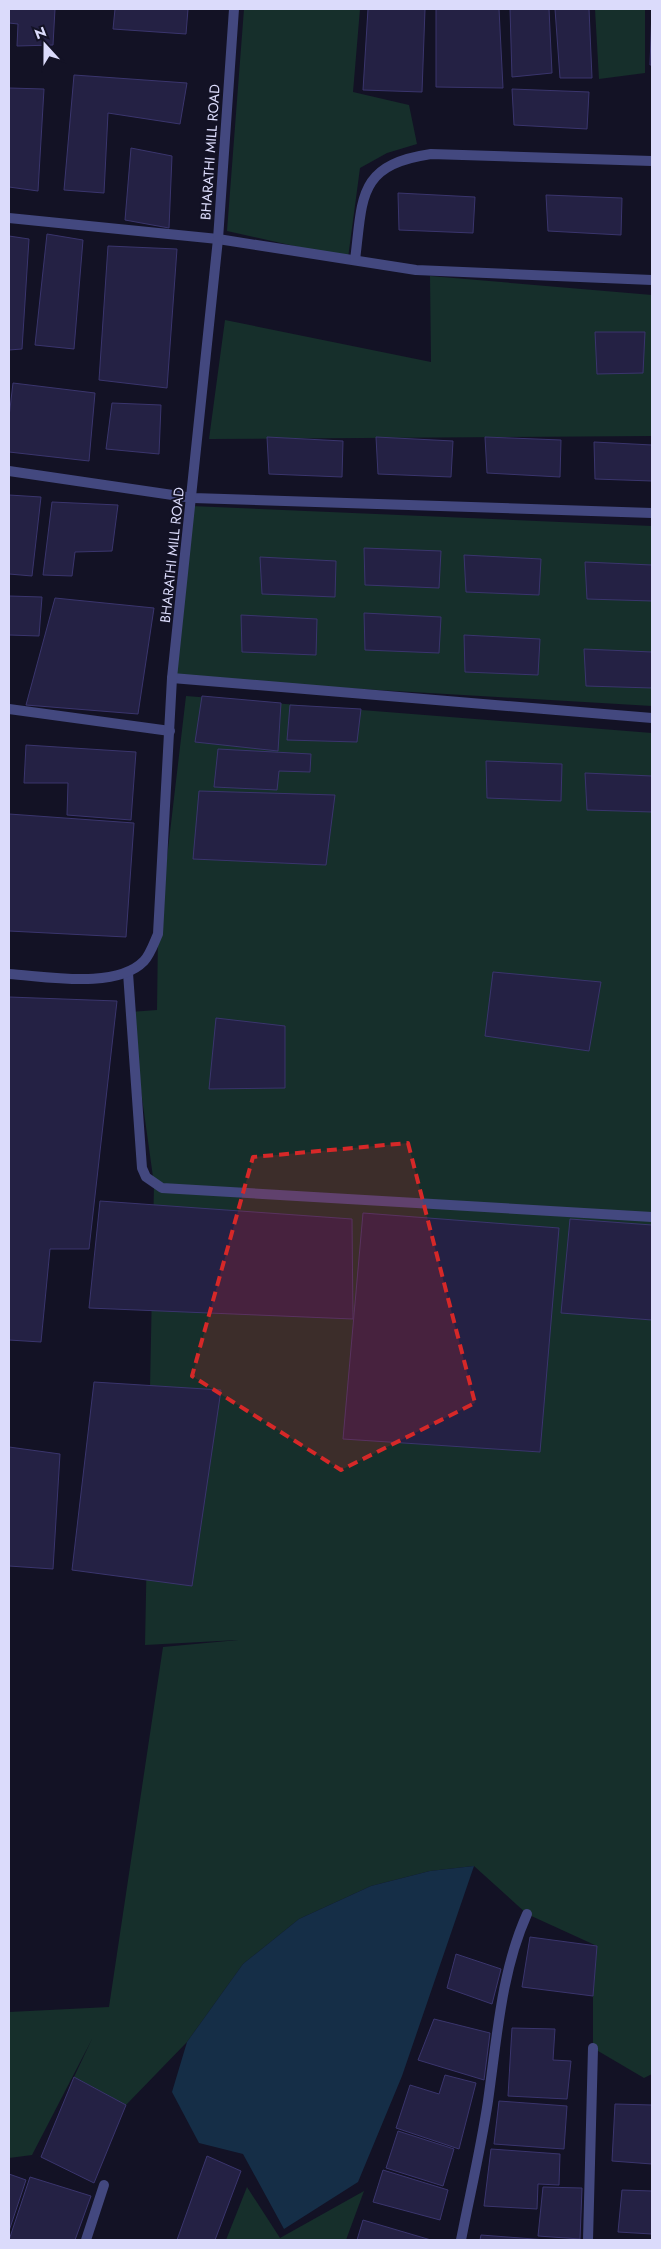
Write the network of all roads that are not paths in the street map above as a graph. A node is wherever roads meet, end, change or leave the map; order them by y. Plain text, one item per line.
1 (234, 9) edge
2 (652, 161) edge
3 (9, 218) edge
4 (218, 239) junction
5 (355, 260) junction
6 (652, 280) edge
7 (9, 471) edge
8 (192, 498) junction
9 (652, 513) edge
10 (172, 678) junction
11 (9, 709) edge
12 (652, 718) edge
13 (170, 731) junction
14 (128, 972) junction
15 (9, 974) edge
16 (652, 1217) edge
17 (527, 1914) dead end
18 (594, 2048) dead end
19 (104, 2185) dead end
20 (86, 2240) edge
21 (461, 2240) edge
22 (588, 2240) edge

1 - 4 street, BHARATHI MILL ROAD
2 - 5 street
3 - 4 street
4 - 5 street
4 - 8 street, BHARATHI MILL ROAD
5 - 6 street
7 - 8 street
8 - 9 street
8 - 10 street, BHARATHI MILL ROAD
10 - 12 street
10 - 13 street, BHARATHI MILL ROAD
11 - 13 street
13 - 14 street, BHARATHI MILL ROAD
14 - 15 street, BHARATHI MILL ROAD
14 - 16 street
17 - 21 street
18 - 22 street
19 - 20 street

